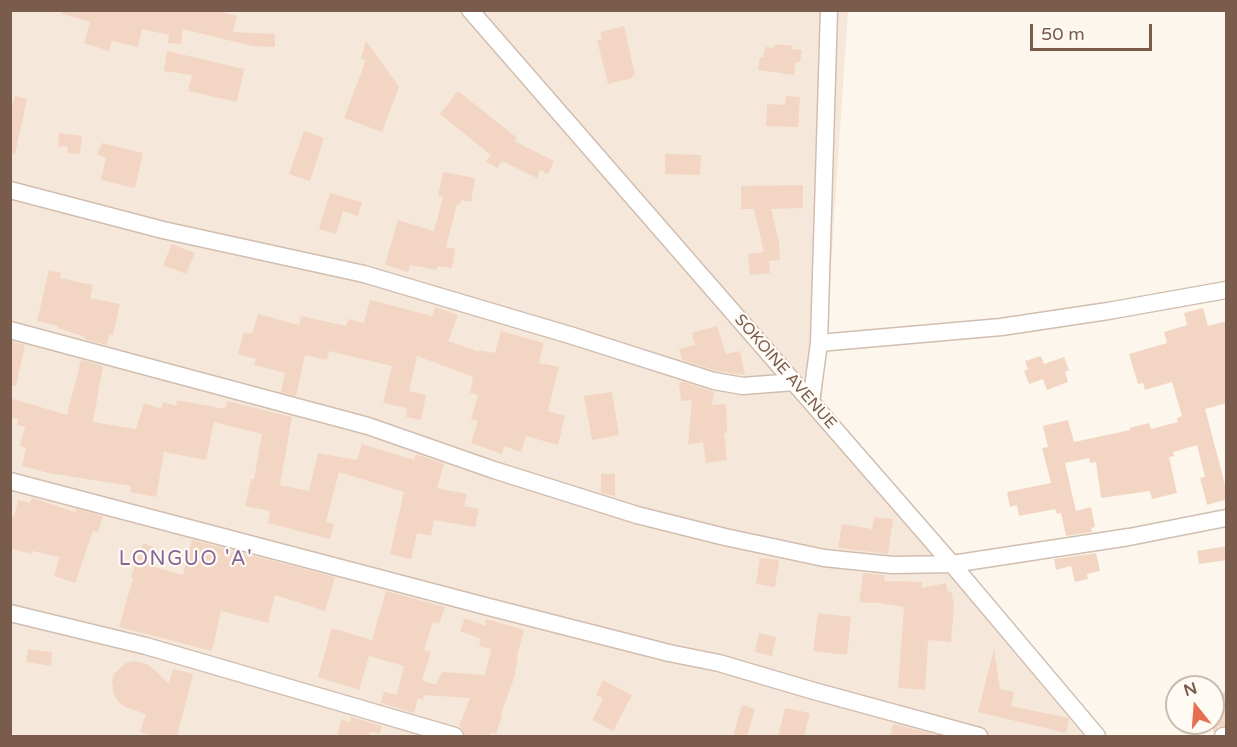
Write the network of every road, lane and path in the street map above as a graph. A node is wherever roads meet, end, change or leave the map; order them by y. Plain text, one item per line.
1 (470, 10) edge
2 (829, 10) edge
3 (10, 190) edge
4 (1227, 290) edge
5 (10, 330) edge
6 (819, 343) junction
7 (794, 382) junction
8 (811, 402) junction
9 (10, 481) edge
10 (1227, 518) edge
11 (952, 564) junction
12 (10, 613) edge
13 (455, 736) edge
14 (979, 736) edge
15 (1097, 736) edge

1 - 7 street, SOKOINE AVENUE
2 - 6 street
3 - 7 street
4 - 6 street
5 - 11 street
6 - 8 street
7 - 8 street, SOKOINE AVENUE
8 - 11 street, SOKOINE AVENUE
9 - 14 street
10 - 11 street
11 - 15 street, SOKOINE AVENUE
12 - 13 street

